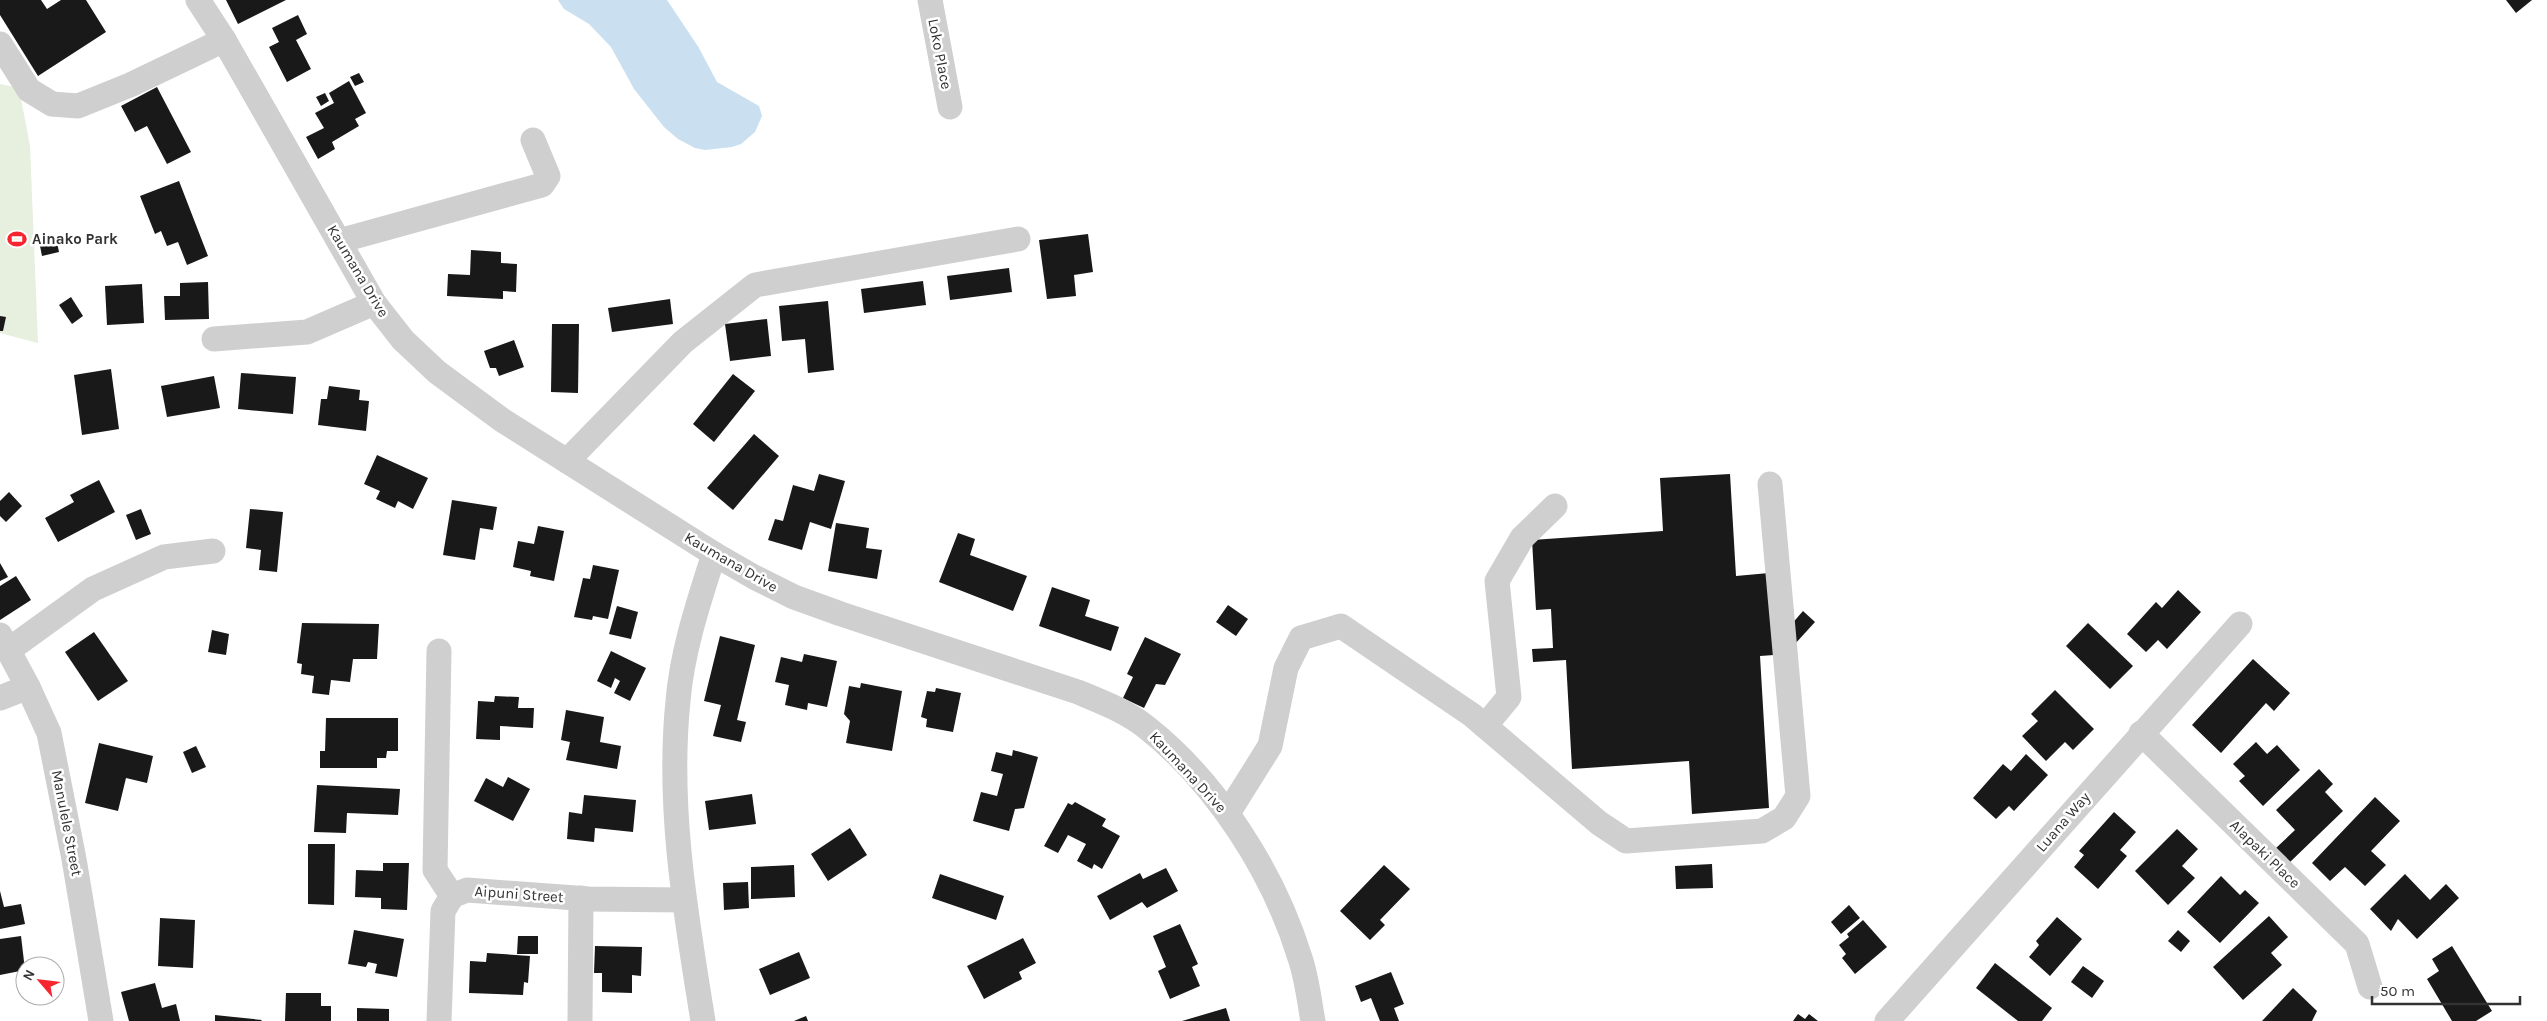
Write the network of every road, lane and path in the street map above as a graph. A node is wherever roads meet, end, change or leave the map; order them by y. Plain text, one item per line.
1 (198, 0) edge
2 (930, 0) edge
3 (224, 40) junction
4 (0, 44) edge
5 (950, 107) dead end
6 (533, 140) dead end
7 (1018, 239) dead end
8 (339, 241) junction
9 (374, 303) junction
10 (214, 339) dead end
11 (567, 461) junction
12 (1770, 484) dead end
13 (1555, 506) dead end
14 (213, 551) dead end
15 (714, 554) junction
16 (2240, 624) dead end
17 (5, 642) edge
18 (439, 651) dead end
19 (28, 687) junction
20 (0, 698) edge
21 (1485, 726) junction
22 (2142, 733) junction
23 (1228, 813) junction
24 (452, 896) junction
25 (581, 898) junction
26 (684, 900) junction
27 (2370, 987) dead end
28 (101, 1021) edge
29 (439, 1021) edge
30 (580, 1021) edge
31 (703, 1021) edge
32 (1313, 1021) edge
33 (1887, 1021) edge

1 - 3 street, Kaumana Drive
2 - 5 street, Loko Place
3 - 4 street
3 - 8 street, Kaumana Drive
6 - 8 street
7 - 11 street
8 - 9 street, Kaumana Drive
9 - 10 street
9 - 11 street, Kaumana Drive
11 - 15 street, Kaumana Drive
12 - 21 street
13 - 21 street
14 - 17 street
15 - 23 street, Kaumana Drive
15 - 26 street
16 - 22 street, Luana Way
17 - 19 street, Manulele Street
18 - 24 street
19 - 20 street
19 - 28 street, Manulele Street
21 - 23 street
22 - 27 street, Alapaki Place
22 - 33 street, Luana Way
23 - 32 street, Kaumana Drive
24 - 25 street, Aipuni Street
24 - 29 street, Aipuni Street
25 - 26 street, Aipuni Street
25 - 30 street
26 - 31 street

